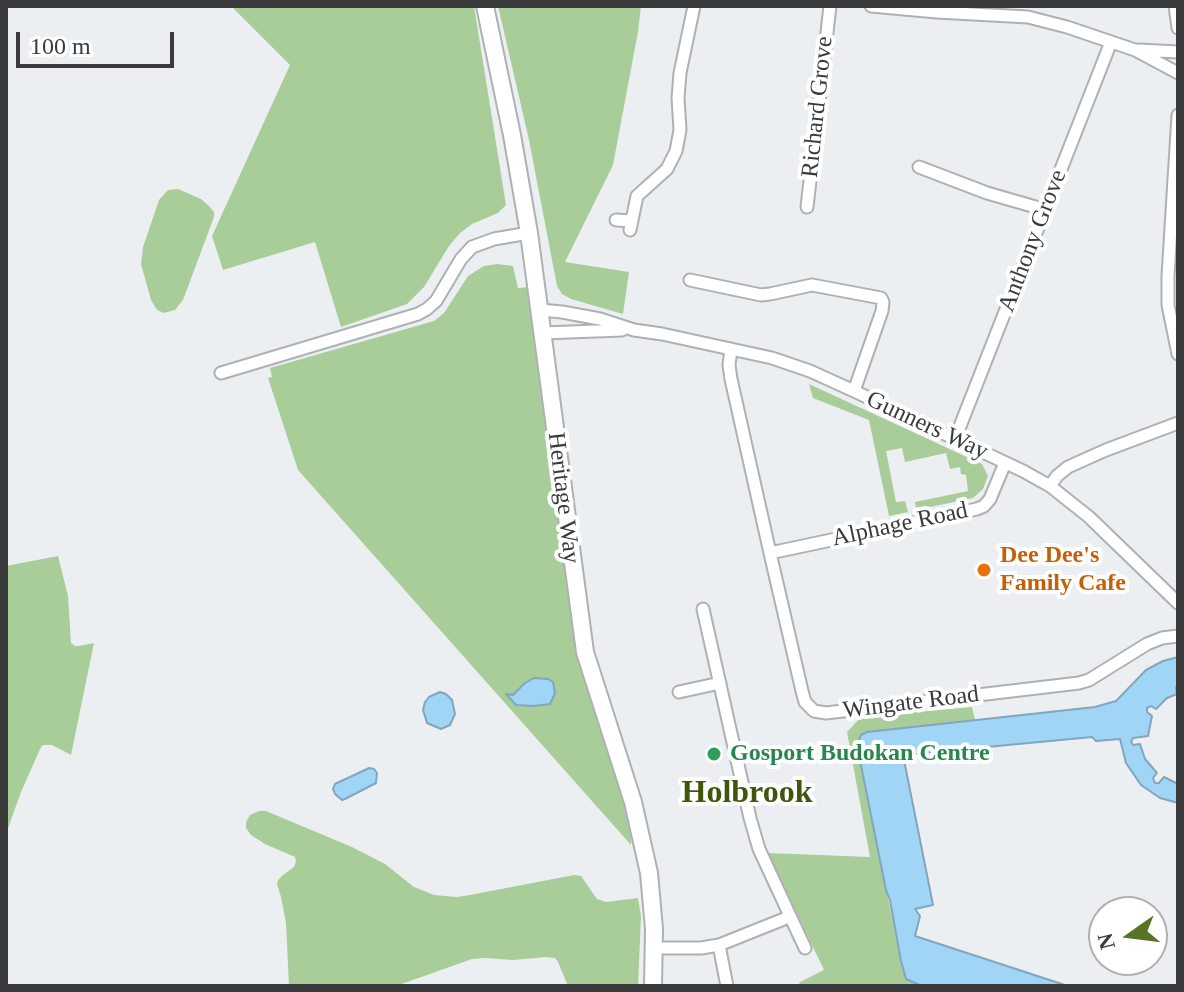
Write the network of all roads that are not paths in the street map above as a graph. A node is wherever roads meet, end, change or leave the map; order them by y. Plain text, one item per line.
1 (485, 6) edge
2 (694, 6) edge
3 (830, 6) edge
4 (871, 6) edge
5 (1175, 6) edge
6 (1028, 12) edge
7 (1178, 28) edge
8 (1111, 42) junction
9 (1135, 50) junction
10 (1178, 52) edge
11 (1178, 73) edge
12 (1178, 115) edge
13 (919, 167) dead end
14 (807, 207) dead end
15 (1046, 210) junction
16 (616, 220) dead end
17 (529, 233) junction
18 (1173, 274) edge
19 (690, 280) dead end
20 (540, 310) junction
21 (634, 330) junction
22 (543, 333) junction
23 (731, 349) junction
24 (1178, 354) edge
25 (221, 373) dead end
26 (854, 391) junction
27 (1178, 423) edge
28 (955, 439) junction
29 (1005, 463) junction
30 (1050, 486) junction
31 (770, 553) junction
32 (1178, 603) edge
33 (703, 609) dead end
34 (1178, 636) edge
35 (720, 683) junction
36 (679, 692) dead end
37 (789, 917) junction
38 (719, 945) junction
39 (655, 948) junction
40 (805, 948) dead end
41 (653, 986) edge
42 (727, 986) edge

1 - 17 street, Heritage Way
2 - 16 street
3 - 14 street, Richard Grove
4 - 6 street
5 - 7 street
6 - 8 street
8 - 9 street
8 - 15 street, Anthony Grove
9 - 10 street
9 - 11 street
12 - 18 street
13 - 15 street
15 - 28 street, Anthony Grove
17 - 20 street, Heritage Way
17 - 25 street
18 - 24 street
19 - 26 street
20 - 21 street, Gunners Way
20 - 22 street, Heritage Way
21 - 22 street, Gunners Way
21 - 23 street, Gunners Way
22 - 39 street, Heritage Way
23 - 26 street, Gunners Way
23 - 31 street, Wingate Road
26 - 28 street, Gunners Way
27 - 30 street
28 - 29 street, Gunners Way
29 - 30 street, Gunners Way
29 - 31 street, Alphage Road
30 - 32 street, Gunners Way
31 - 34 street, Wingate Road
33 - 35 street
35 - 36 street
35 - 37 street
37 - 38 street
37 - 40 street
38 - 39 street
38 - 42 street
39 - 41 street, Heritage Way

